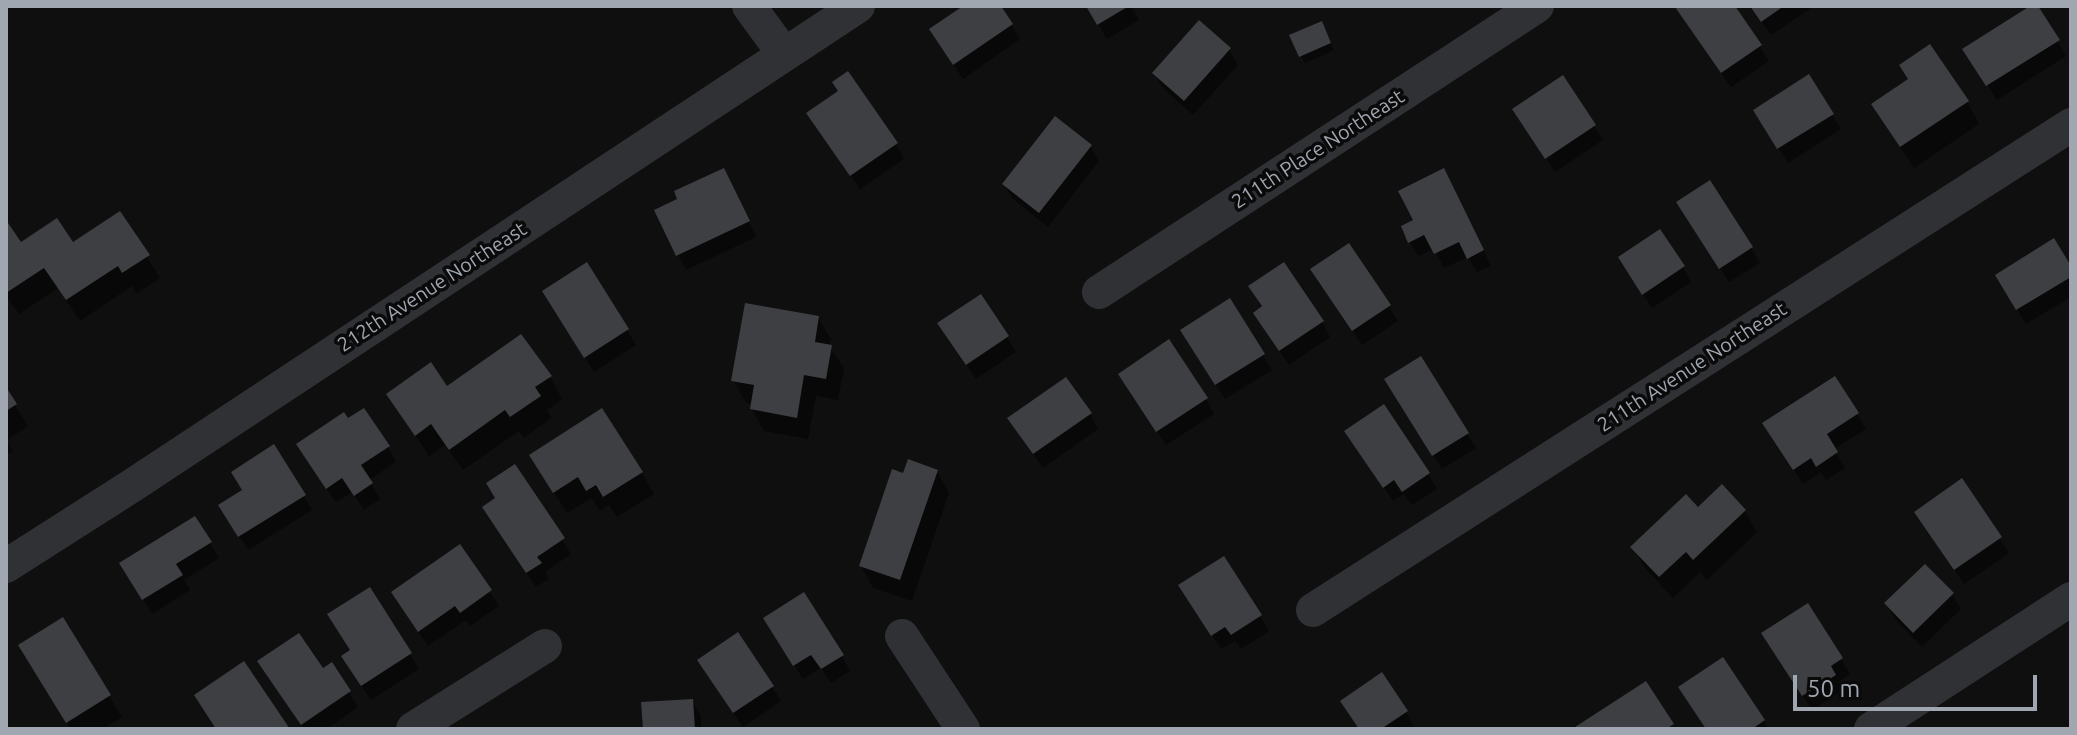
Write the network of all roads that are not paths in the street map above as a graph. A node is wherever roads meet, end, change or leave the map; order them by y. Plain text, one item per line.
1 (749, 6) edge
2 (858, 6) edge
3 (1537, 6) edge
4 (784, 54) junction
5 (2071, 125) edge
6 (1099, 292) dead end
7 (6, 566) edge
8 (2071, 599) edge
9 (1313, 610) dead end
10 (902, 636) dead end
11 (545, 646) dead end
12 (413, 729) edge
13 (963, 729) edge
14 (1871, 729) edge

1 - 4 street
2 - 4 street, 212th Avenue Northeast
3 - 6 street, 211th Place Northeast
4 - 7 street, 212th Avenue Northeast
5 - 9 street, 211th Avenue Northeast
8 - 14 street
10 - 13 street
11 - 12 street

